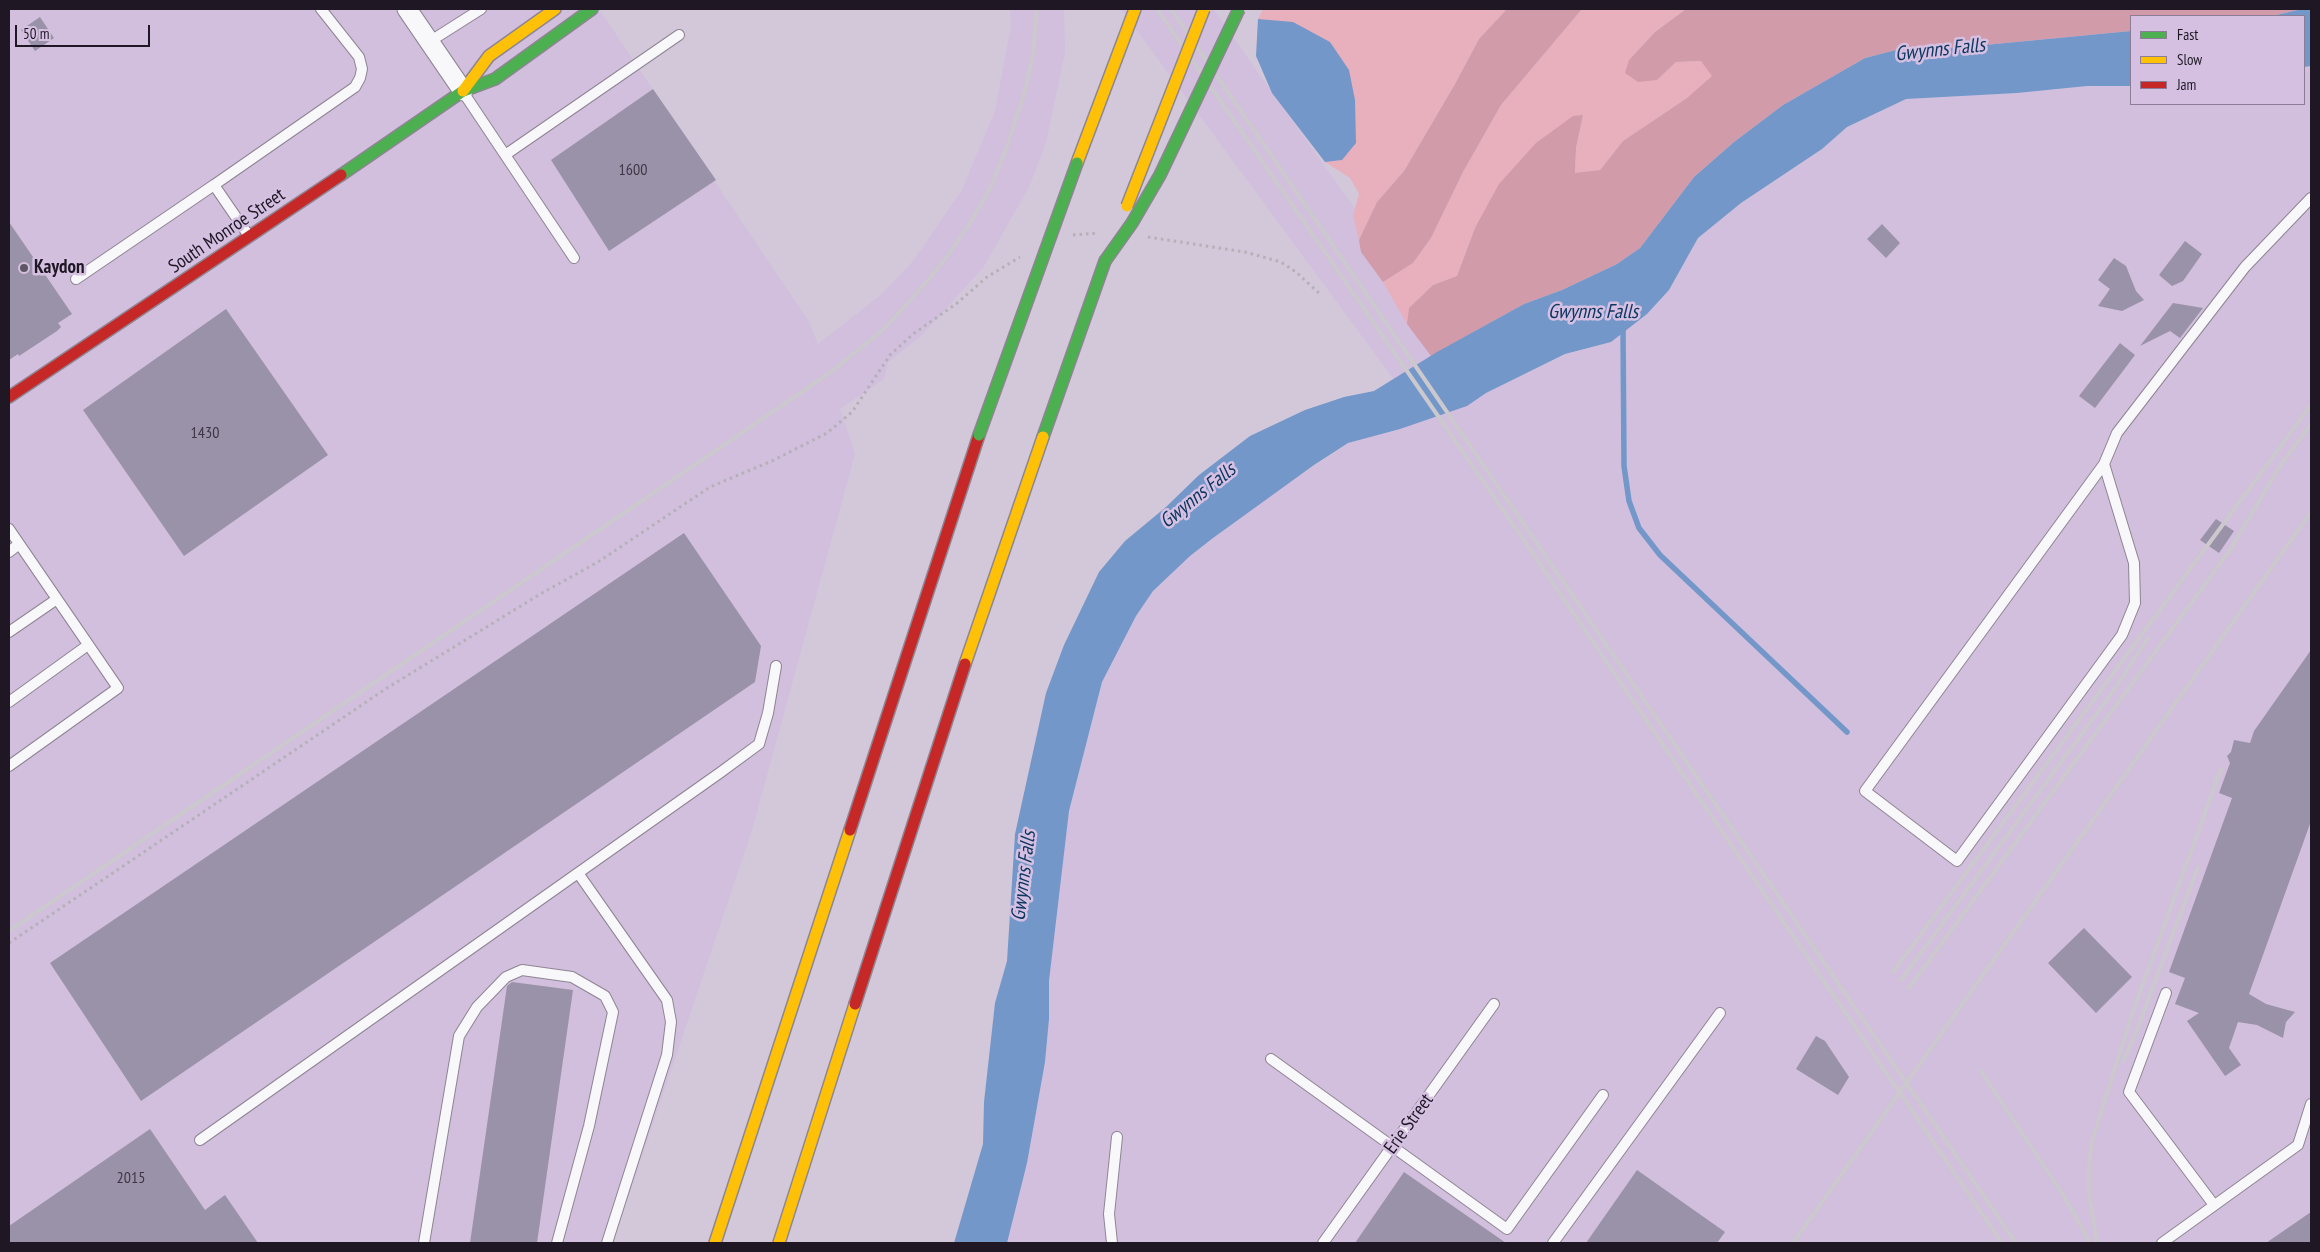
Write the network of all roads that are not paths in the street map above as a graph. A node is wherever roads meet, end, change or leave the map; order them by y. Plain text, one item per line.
1 (321, 9) edge
2 (406, 9) edge
3 (461, 9) edge
4 (481, 9) edge
5 (555, 9) edge
6 (592, 9) edge
7 (1135, 9) edge
8 (1204, 9) edge
9 (1239, 9) edge
10 (468, 18) junction
11 (679, 35) dead end
12 (429, 42) junction
13 (1098, 71) dead end
14 (463, 91) junction
15 (506, 155) junction
16 (1077, 163) junction
17 (214, 185) junction
18 (2311, 198) edge
19 (250, 237) junction
20 (574, 258) dead end
21 (1105, 261) junction
22 (76, 279) dead end
23 (9, 397) edge
24 (2104, 464) junction
25 (9, 529) edge
26 (19, 544) junction
27 (9, 552) edge
28 (57, 599) junction
29 (9, 632) edge
30 (88, 645) junction
31 (776, 666) dead end
32 (9, 702) edge
33 (9, 766) edge
34 (578, 873) junction
35 (2166, 993) dead end
36 (1494, 1004) dead end
37 (1720, 1013) dead end
38 (1271, 1060) dead end
39 (1603, 1095) dead end
40 (2311, 1104) edge
41 (1117, 1137) dead end
42 (200, 1140) dead end
43 (1392, 1147) junction
44 (2214, 1205) junction
45 (424, 1243) edge
46 (557, 1243) edge
47 (606, 1243) edge
48 (715, 1243) edge
49 (779, 1243) edge
50 (1112, 1243) edge
51 (1323, 1243) edge
52 (1552, 1243) edge
53 (2162, 1243) edge

1 - 17 lane
2 - 12 street
3 - 10 lane
4 - 10 lane
5 - 14 main road, South Monroe Street
6 - 14 main road, South Monroe Street
7 - 16 main road
8 - 21 main road, bridge
9 - 21 main road, bridge
10 - 12 lane
11 - 15 lane
12 - 14 street
13 - 16 main road
14 - 15 lane
14 - 19 main road, South Monroe Street
15 - 20 lane
16 - 48 main road, bridge
17 - 19 lane
17 - 22 lane
18 - 24 lane
19 - 23 main road, South Monroe Street
21 - 49 main road
24 - 24 lane
25 - 26 lane
26 - 27 lane
26 - 28 lane
28 - 29 lane
28 - 30 lane
30 - 32 lane
30 - 33 lane
31 - 34 lane
34 - 42 lane
34 - 47 lane
35 - 44 lane
36 - 43 lane, Erie Street
37 - 52 lane
38 - 43 lane
39 - 43 lane
40 - 44 lane
41 - 50 lane
43 - 51 lane, Erie Street
44 - 53 lane
45 - 46 lane

